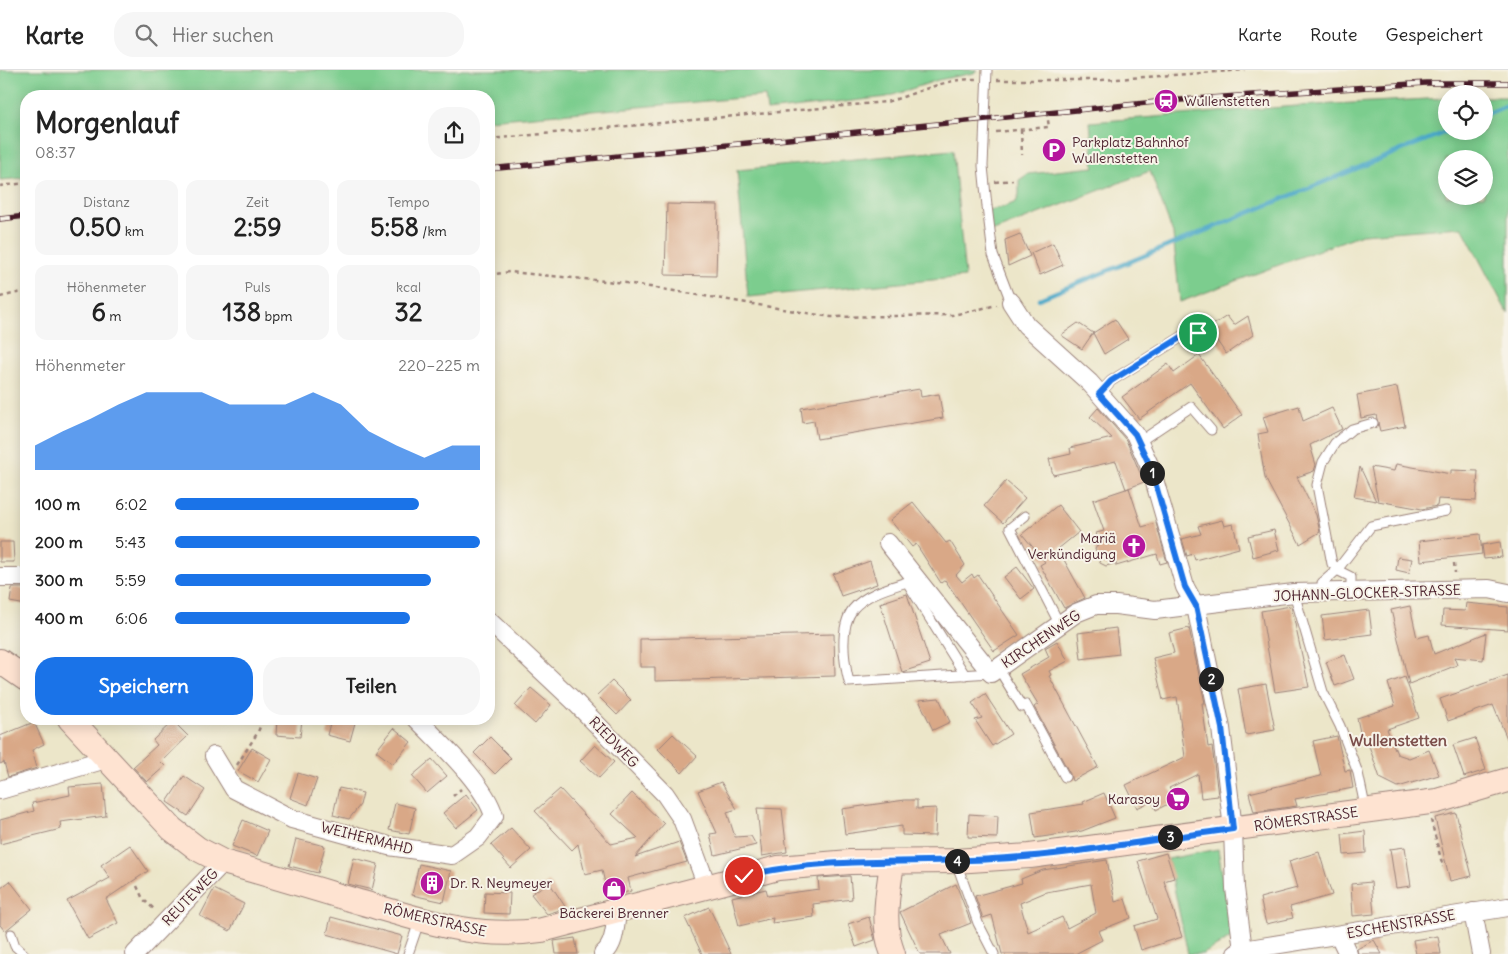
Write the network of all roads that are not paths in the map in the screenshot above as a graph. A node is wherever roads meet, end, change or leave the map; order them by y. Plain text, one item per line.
1 (987, 75) edge
2 (1011, 302) joint
3 (1198, 333) dead end
4 (1099, 394) junction
5 (1373, 423) dead end
6 (1211, 430) dead end
7 (1139, 442) junction
8 (1446, 511) dead end
9 (1025, 516) dead end
10 (888, 543) dead end
11 (1338, 569) junction
12 (0, 577) edge
13 (20, 577) edge
14 (1508, 579) edge
15 (911, 580) junction
16 (1489, 589) junction
17 (1322, 592) junction
18 (1351, 592) junction
19 (1294, 593) junction
20 (1508, 593) edge
21 (1196, 606) junction
22 (1060, 625) junction
23 (495, 627) edge
24 (0, 660) edge
25 (994, 670) junction
26 (965, 674) junction
27 (20, 675) edge
28 (75, 725) edge
29 (422, 725) edge
30 (214, 756) dead end
31 (106, 759) junction
32 (1065, 777) dead end
33 (1508, 780) edge
34 (0, 790) edge
35 (1366, 811) junction
36 (1233, 829) junction
37 (955, 861) junction
38 (223, 862) junction
39 (892, 862) junction
40 (707, 886) junction
41 (1508, 907) edge
42 (617, 912) junction
43 (1473, 912) junction
44 (420, 919) junction
45 (11, 934) dead end
46 (1339, 935) junction
47 (1240, 952) edge
48 (608, 953) edge
49 (24, 954) edge
50 (136, 954) edge
51 (408, 954) edge
52 (893, 954) edge
53 (994, 954) edge
54 (1348, 954) edge
55 (1481, 954) edge

1 - 2 lane
2 - 4 street
3 - 4 lane
4 - 7 street
5 - 11 lane
6 - 7 lane
7 - 21 street
8 - 11 lane
9 - 22 lane
10 - 15 street, KIRCHENWEG
11 - 17 lane
11 - 18 lane
12 - 13 street
14 - 16 street
15 - 25 street, KIRCHENWEG
15 - 26 lane
15 - 26 lane
16 - 18 street, JOHANN-GLOCKER-STRASSE
16 - 20 street, JOHANN-GLOCKER-STRASSE
17 - 18 street, JOHANN-GLOCKER-STRASSE
17 - 19 street, JOHANN-GLOCKER-STRASSE
19 - 21 street, JOHANN-GLOCKER-STRASSE
19 - 35 lane
21 - 22 street, KIRCHENWEG
21 - 36 street
22 - 25 street, KIRCHENWEG
23 - 40 street, RIEDWEG
24 - 27 main road
25 - 26 lane
25 - 32 lane
28 - 31 main road, RÖMERSTRASSE
29 - 30 street, WEIHERMAHD
31 - 34 street
31 - 38 main road, RÖMERSTRASSE
33 - 35 main road, RÖMERSTRASSE
35 - 36 main road, RÖMERSTRASSE
36 - 37 main road, RÖMERSTRASSE
36 - 47 street
37 - 39 main road, RÖMERSTRASSE
37 - 53 lane
38 - 44 main road, RÖMERSTRASSE
38 - 50 street, REUTEWEG
39 - 40 main road, RÖMERSTRASSE
39 - 52 main road
40 - 42 main road, RÖMERSTRASSE
41 - 43 street, ESCHENSTRASSE
42 - 44 main road, RÖMERSTRASSE
42 - 48 street
43 - 46 street, ESCHENSTRASSE
43 - 55 street
44 - 51 lane
45 - 49 lane
46 - 47 street, ESCHENSTRASSE
46 - 54 street

